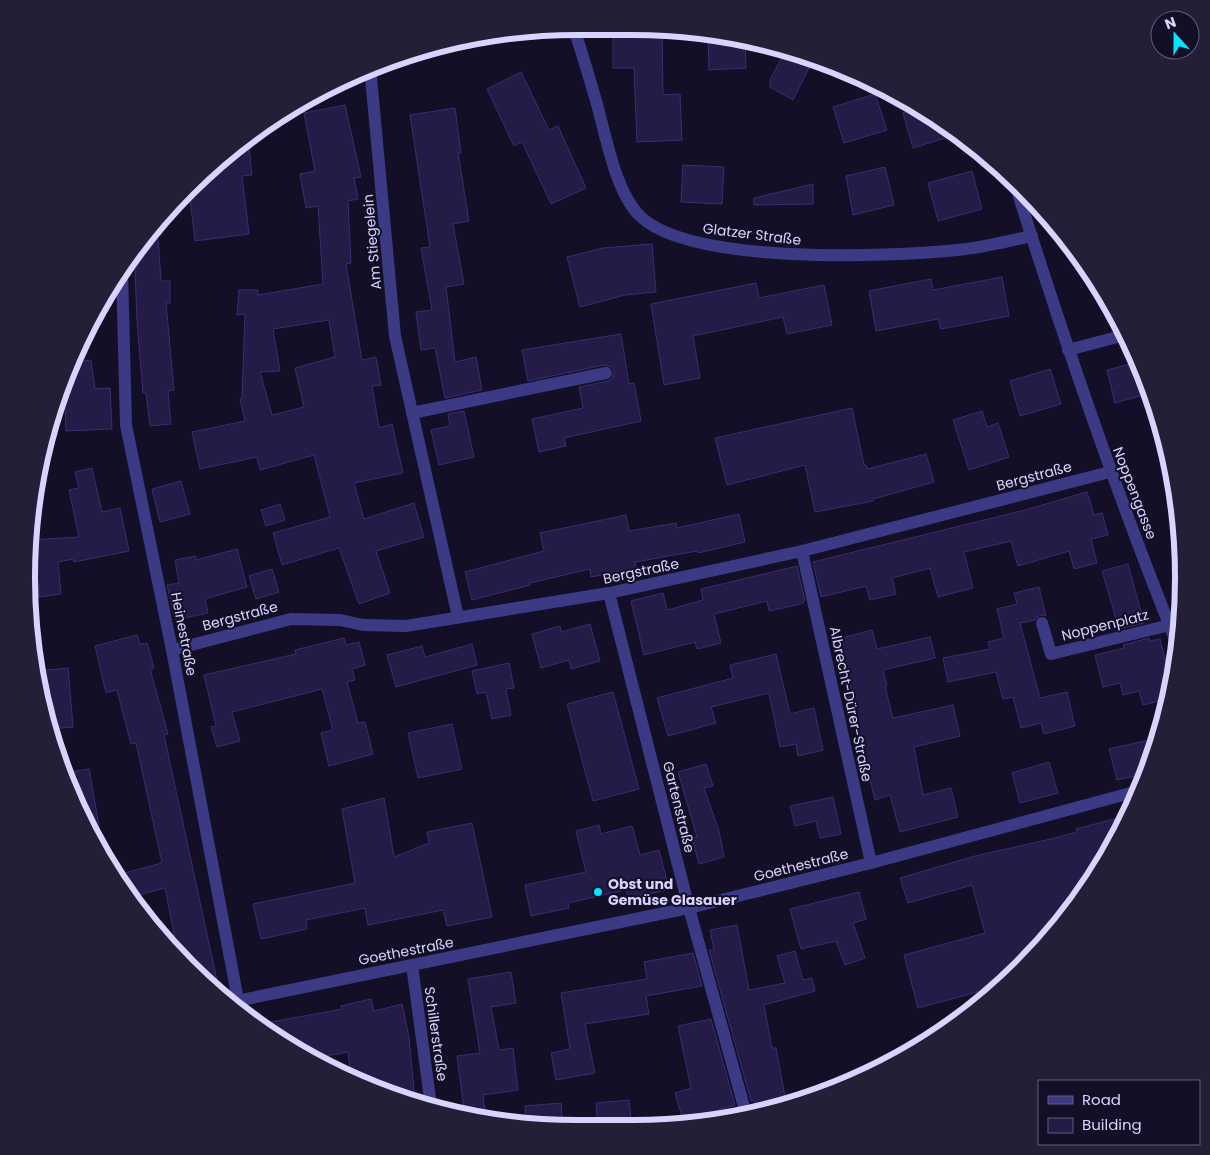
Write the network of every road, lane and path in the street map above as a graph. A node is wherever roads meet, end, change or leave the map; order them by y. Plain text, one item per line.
1 (576, 35) edge
2 (371, 76) edge
3 (1020, 198) edge
4 (1032, 236) junction
5 (122, 282) edge
6 (1118, 337) edge
7 (1068, 350) junction
8 (606, 373) dead end
9 (412, 413) junction
10 (1110, 472) junction
11 (802, 551) junction
12 (609, 593) junction
13 (458, 617) junction
14 (1042, 622) dead end
15 (1170, 625) junction
16 (1172, 630) edge
17 (172, 650) junction
18 (1130, 793) edge
19 (871, 863) junction
20 (689, 908) junction
21 (412, 965) junction
22 (234, 997) edge
23 (238, 1000) edge
24 (430, 1100) edge
25 (744, 1109) edge

1 - 4 street, Glatzer Straße
2 - 9 street, Am Stiegelein
3 - 4 street, Noppengasse
4 - 7 street, Noppengasse
5 - 17 street, Heinestraße
6 - 7 street
7 - 10 street, Noppengasse
8 - 9 street
9 - 13 street, Am Stiegelein
10 - 11 street, Bergstraße
10 - 15 street, Noppengasse
11 - 12 street, Bergstraße
11 - 19 street, Albrecht-Dürer-Straße
12 - 13 street, Bergstraße
12 - 20 street, Gartenstraße
13 - 17 street, Bergstraße
14 - 15 street, Noppenplatz
15 - 16 street, Noppengasse
17 - 22 street, Heinestraße
18 - 19 street, Goethestraße
19 - 20 street, Goethestraße
20 - 21 street, Goethestraße
20 - 25 street, Gartenstraße
21 - 23 street, Goethestraße
21 - 24 street, Schillerstraße

